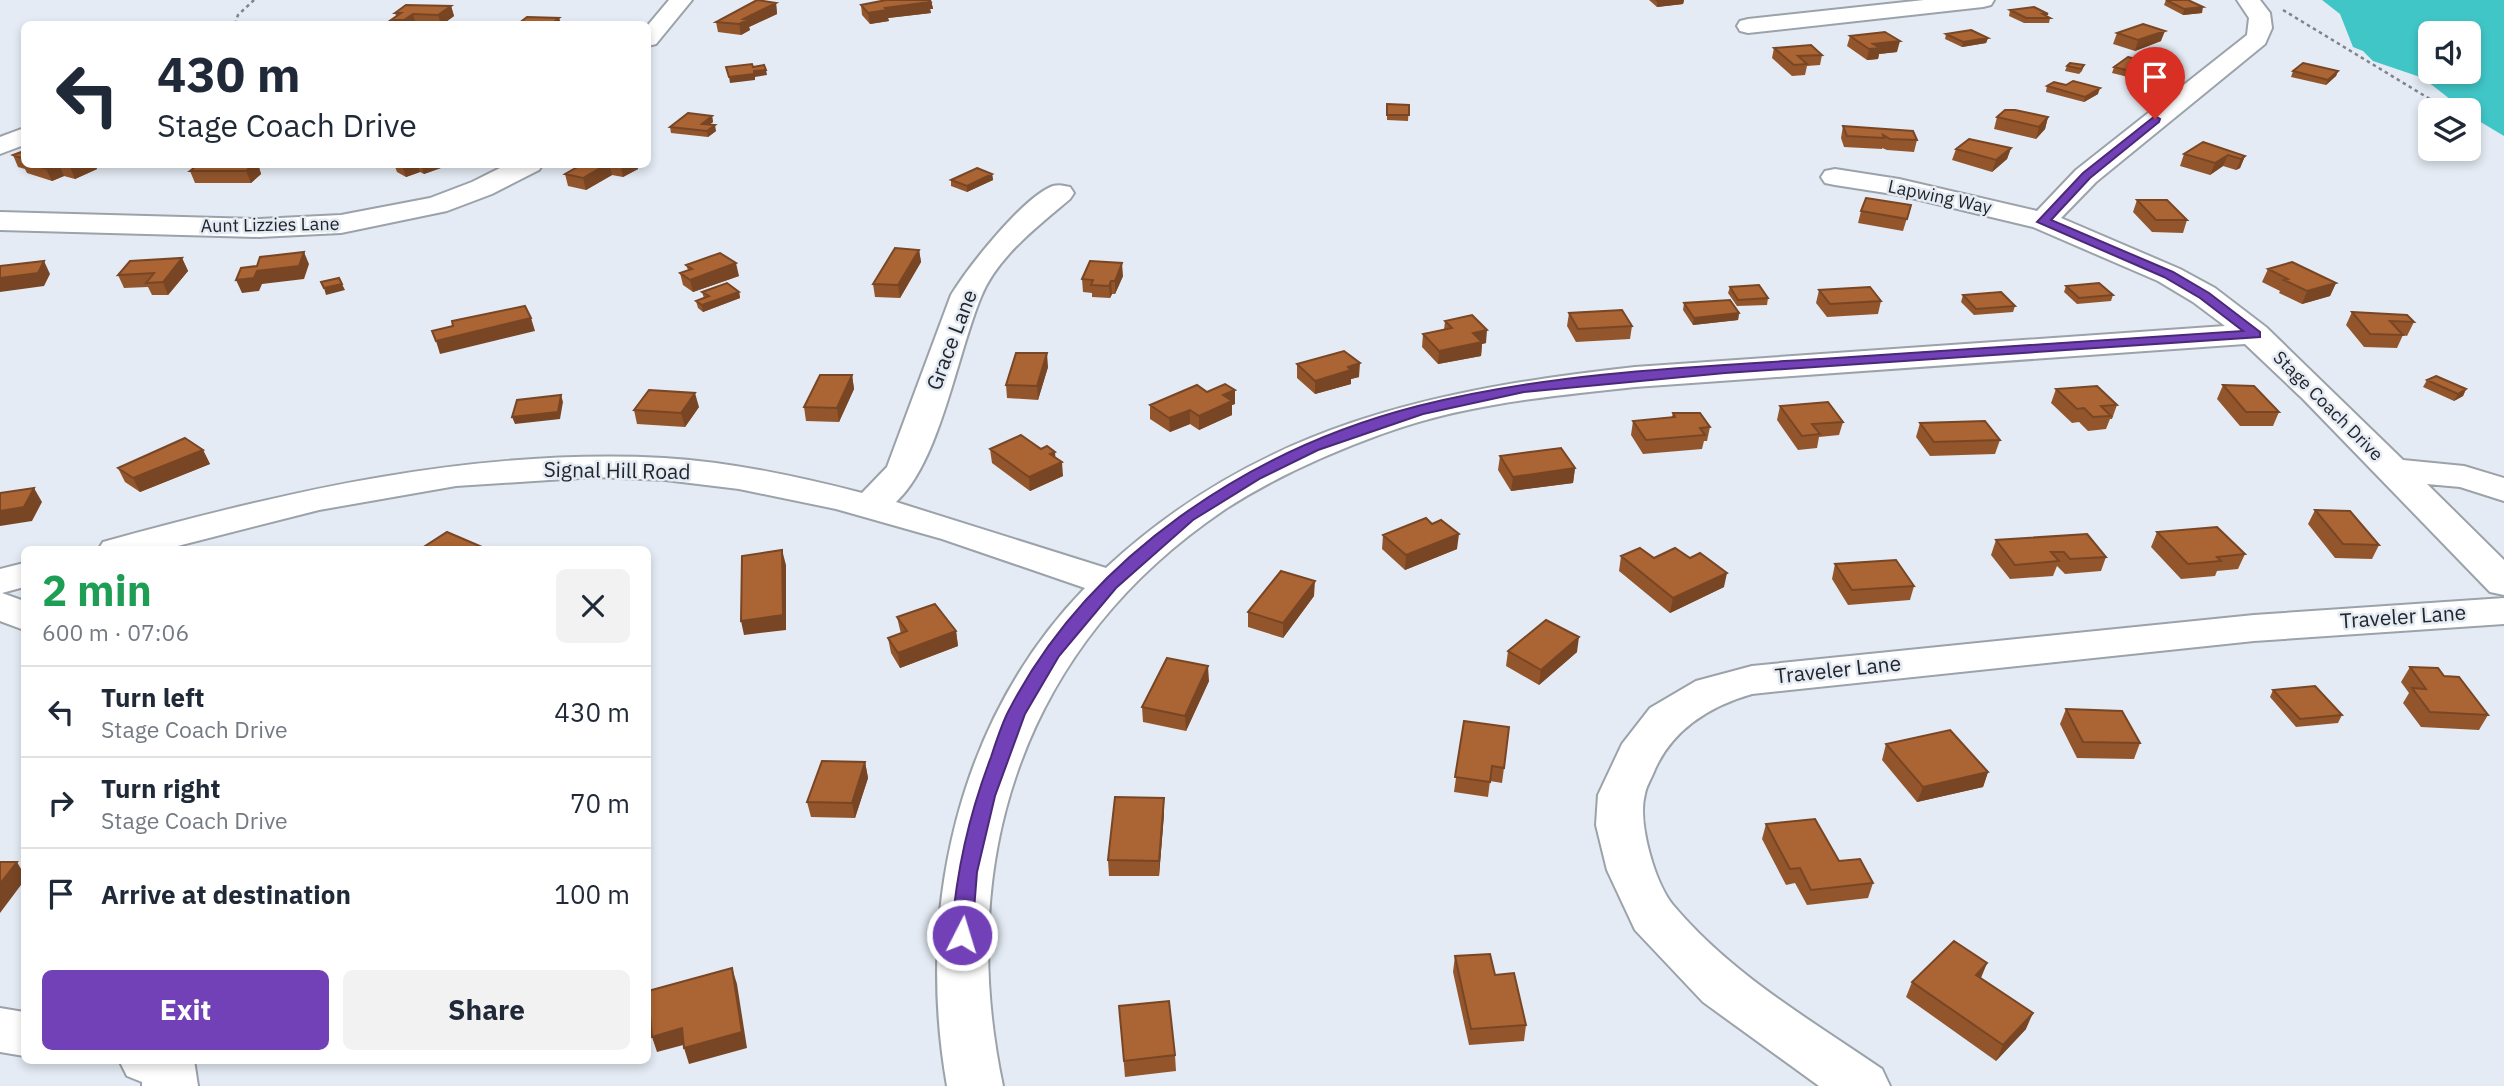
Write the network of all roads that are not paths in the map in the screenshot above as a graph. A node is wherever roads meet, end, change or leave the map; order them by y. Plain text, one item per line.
1 (681, 0) edge
2 (1983, 0) edge
3 (2248, 0) edge
4 (1932, 3) edge
5 (1748, 26) dead end
6 (651, 35) edge
7 (21, 137) edge
8 (0, 146) edge
9 (522, 168) edge
10 (1835, 177) dead end
11 (1059, 193) dead end
12 (0, 221) edge
13 (2043, 222) junction
14 (2255, 334) junction
15 (2393, 470) junction
16 (2504, 490) edge
17 (871, 505) junction
18 (133, 546) edge
19 (21, 576) edge
20 (0, 581) edge
21 (2504, 583) edge
22 (1110, 584) junction
23 (0, 605) edge
24 (2504, 611) edge
25 (21, 616) edge
26 (0, 1030) edge
27 (21, 1034) edge
28 (975, 1086) edge
29 (1862, 1086) edge

1 - 6 street
2 - 4 street
3 - 13 street
4 - 5 street
7 - 8 street
9 - 12 street, Aunt Lizzies Lane
10 - 13 street, Lapwing Way
11 - 17 street, Grace Lane
13 - 14 street, Stage Coach Drive
14 - 15 street, Stage Coach Drive
14 - 22 street
15 - 16 street
15 - 21 street, Stage Coach Drive
17 - 18 street, Signal Hill Road
17 - 22 street, Signal Hill Road
19 - 20 street
22 - 28 street
23 - 25 street
24 - 29 street, Traveler Lane
26 - 27 street

